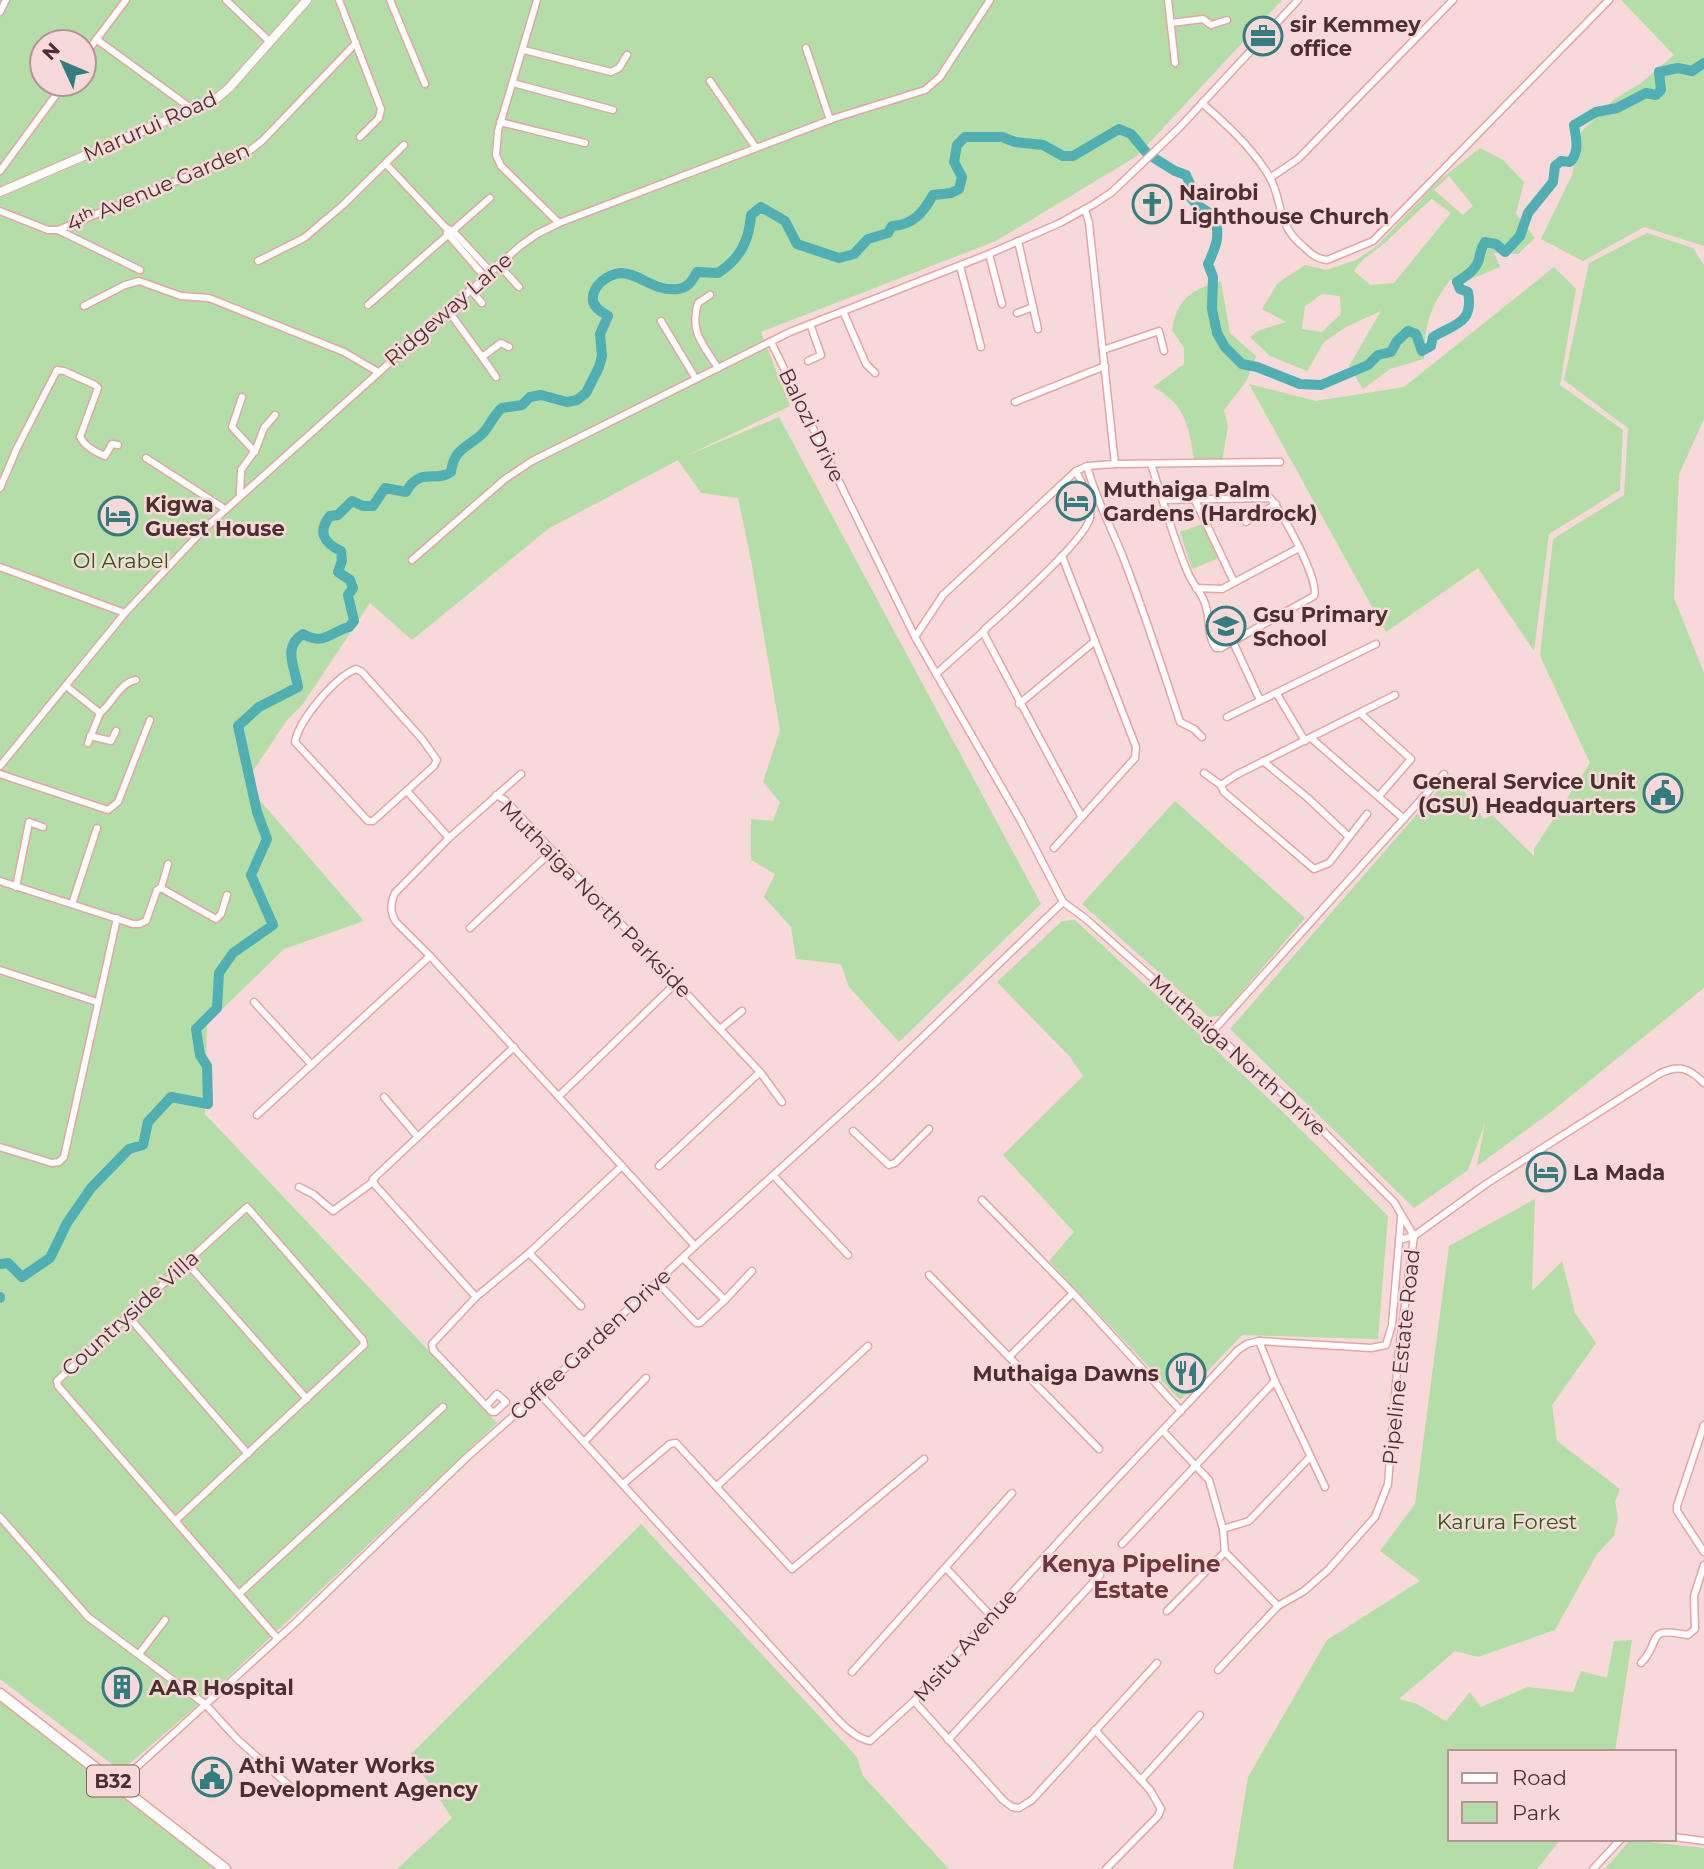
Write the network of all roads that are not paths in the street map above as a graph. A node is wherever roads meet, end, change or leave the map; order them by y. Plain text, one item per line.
1 (6, 0) edge
2 (126, 0) edge
3 (226, 0) edge
4 (307, 0) edge
5 (339, 0) edge
6 (537, 0) edge
7 (990, 0) edge
8 (1168, 0) edge
9 (1298, 0) edge
10 (1453, 0) edge
11 (1609, 0) edge
12 (393, 2) edge
13 (0, 12) edge
14 (1227, 20) dead end
15 (1171, 23) junction
16 (98, 36) edge
17 (98, 40) edge
18 (271, 42) junction
19 (356, 43) junction
20 (806, 48) dead end
21 (524, 50) junction
22 (627, 55) dead end
23 (1175, 64) dead end
24 (710, 81) dead end
25 (513, 83) junction
26 (425, 84) dead end
27 (54, 98) edge
28 (1202, 103) junction
29 (191, 109) junction
30 (613, 110) dead end
31 (830, 120) junction
32 (500, 122) junction
33 (360, 137) dead end
34 (585, 143) dead end
35 (404, 145) dead end
36 (756, 148) junction
37 (386, 164) junction
38 (0, 171) edge
39 (1270, 178) junction
40 (0, 192) edge
41 (490, 198) dead end
42 (1085, 209) junction
43 (0, 211) edge
44 (559, 223) junction
45 (58, 230) junction
46 (449, 232) junction
47 (1018, 242) junction
48 (989, 254) junction
49 (258, 261) dead end
50 (498, 264) junction
51 (960, 265) junction
52 (140, 270) dead end
53 (487, 274) junction
54 (519, 288) dead end
55 (470, 289) junction
56 (710, 295) dead end
57 (482, 303) dead end
58 (1002, 304) dead end
59 (84, 306) dead end
60 (368, 306) dead end
61 (1033, 307) junction
62 (447, 309) junction
63 (843, 311) junction
64 (1017, 313) dead end
65 (661, 321) dead end
66 (810, 324) junction
67 (1038, 329) dead end
68 (771, 342) junction
69 (509, 347) dead end
70 (981, 347) dead end
71 (1103, 350) junction
72 (1164, 351) dead end
73 (482, 357) junction
74 (808, 361) dead end
75 (1105, 366) junction
76 (718, 368) junction
77 (378, 372) junction
78 (875, 373) dead end
79 (496, 377) dead end
80 (696, 379) junction
81 (243, 397) dead end
82 (1015, 402) dead end
83 (275, 415) dead end
84 (118, 445) dead end
85 (255, 452) junction
86 (146, 458) dead end
87 (1280, 462) dead end
88 (1115, 464) junction
89 (1151, 464) junction
90 (1087, 466) junction
91 (1076, 471) junction
92 (0, 488) edge
93 (240, 495) junction
94 (1194, 498) junction
95 (1163, 500) junction
96 (1276, 504) junction
97 (225, 509) junction
98 (1246, 522) dead end
99 (1299, 548) junction
100 (1062, 556) junction
101 (412, 560) dead end
102 (0, 567) edge
103 (1234, 582) junction
104 (1195, 587) junction
105 (125, 613) junction
106 (985, 631) junction
107 (915, 637) junction
108 (1095, 641) junction
109 (1233, 642) junction
110 (1376, 645) dead end
111 (936, 674) junction
112 (136, 680) dead end
113 (66, 686) junction
114 (1277, 694) junction
115 (1395, 695) dead end
116 (1261, 700) junction
117 (1019, 704) junction
118 (100, 713) junction
119 (1360, 713) junction
120 (1227, 717) dead end
121 (150, 720) dead end
122 (116, 731) dead end
123 (1202, 737) dead end
124 (1308, 739) junction
125 (0, 753) edge
126 (9, 756) junction
127 (1263, 761) junction
128 (0, 766) edge
129 (1204, 772) dead end
130 (0, 774) edge
131 (521, 774) dead end
132 (1444, 775) dead end
133 (1221, 785) junction
134 (407, 791) junction
135 (496, 795) junction
136 (1379, 796) junction
137 (1367, 814) dead end
138 (1081, 816) junction
139 (1404, 819) junction
140 (43, 827) dead end
141 (97, 828) dead end
142 (1348, 836) junction
143 (449, 838) junction
144 (1054, 848) dead end
145 (552, 851) junction
146 (168, 864) dead end
147 (0, 881) edge
148 (16, 887) junction
149 (161, 888) junction
150 (227, 895) dead end
151 (1063, 902) junction
152 (72, 904) junction
153 (117, 918) junction
154 (470, 928) dead end
155 (430, 956) junction
156 (0, 970) edge
157 (676, 983) junction
158 (97, 1002) junction
159 (254, 1002) dead end
160 (742, 1011) dead end
161 (720, 1029) junction
162 (1213, 1031) junction
163 (514, 1047) junction
164 (312, 1065) junction
165 (760, 1072) junction
166 (1704, 1083) edge
167 (559, 1096) junction
168 (384, 1097) dead end
169 (782, 1102) dead end
170 (257, 1115) dead end
171 (929, 1129) dead end
172 (853, 1131) dead end
173 (418, 1137) junction
174 (0, 1147) edge
175 (622, 1166) junction
176 (659, 1166) dead end
177 (774, 1176) junction
178 (373, 1181) junction
179 (299, 1187) dead end
180 (982, 1200) dead end
181 (1401, 1218) junction
182 (1414, 1236) junction
183 (1399, 1240) junction
184 (695, 1246) junction
185 (529, 1252) junction
186 (848, 1255) dead end
187 (683, 1258) junction
188 (186, 1262) junction
189 (752, 1271) dead end
190 (929, 1275) dead end
191 (657, 1282) junction
192 (1073, 1293) junction
193 (476, 1297) junction
194 (725, 1300) junction
195 (581, 1306) dead end
196 (127, 1315) junction
197 (1259, 1341) junction
198 (868, 1346) dead end
199 (1009, 1357) junction
200 (646, 1378) dead end
201 (1275, 1381) junction
202 (539, 1393) junction
203 (307, 1399) junction
204 (486, 1406) dead end
205 (443, 1407) dead end
206 (1181, 1411) junction
207 (1704, 1425) edge
208 (1163, 1431) junction
209 (584, 1442) junction
210 (1099, 1449) dead end
211 (248, 1454) junction
212 (1310, 1457) junction
213 (924, 1459) dead end
214 (1196, 1467) junction
215 (623, 1484) junction
216 (717, 1486) junction
217 (1325, 1487) dead end
218 (1012, 1493) dead end
219 (0, 1517) edge
220 (176, 1521) junction
221 (1223, 1529) junction
222 (1122, 1544) dead end
223 (1225, 1552) junction
224 (1704, 1552) edge
225 (1704, 1565) edge
226 (946, 1568) junction
227 (1100, 1576) dead end
228 (239, 1594) junction
229 (1278, 1606) junction
230 (1167, 1611) dead end
231 (991, 1616) junction
232 (165, 1620) dead end
233 (277, 1638) junction
234 (139, 1654) junction
235 (1157, 1663) dead end
236 (1641, 1663) dead end
237 (1218, 1670) dead end
238 (852, 1672) dead end
239 (0, 1693) edge
240 (914, 1702) junction
241 (206, 1705) junction
242 (1200, 1716) dead end
243 (1095, 1730) junction
244 (947, 1740) junction
245 (1141, 1780) junction
246 (117, 1785) junction
247 (294, 1790) dead end
248 (1676, 1837) edge
249 (1619, 1841) edge
250 (1704, 1841) edge
251 (225, 1869) edge
252 (1105, 1869) edge
253 (1593, 1869) edge

1 - 13 street
2 - 16 street
3 - 18 street
4 - 18 street, Marurui Road
5 - 19 street
6 - 21 street
7 - 31 street, Ridgeway Lane
8 - 15 street
9 - 28 street, Balozi Drive
10 - 39 street
11 - 39 street
12 - 26 street
14 - 15 street
15 - 23 street
17 - 29 street
18 - 29 street, Marurui Road
19 - 33 street
19 - 45 street, 4ᵗʰ Avenue Garden
20 - 31 street
21 - 22 street
21 - 25 street
24 - 36 street
25 - 30 street
25 - 32 street
27 - 38 street
28 - 39 street
28 - 42 street, Balozi Drive
29 - 40 street, Marurui Road
31 - 36 street, Ridgeway Lane
32 - 34 street
32 - 44 street
35 - 37 street
36 - 44 street, Ridgeway Lane
37 - 46 street
37 - 49 street
41 - 46 street
42 - 47 street, Balozi Drive
42 - 71 street
43 - 45 street, 4ᵗʰ Avenue Garden
44 - 50 street, Ridgeway Lane
45 - 52 street
46 - 53 street
46 - 60 street
47 - 48 street, Balozi Drive
47 - 61 street
48 - 51 street, Balozi Drive
48 - 58 street
50 - 53 street, Ridgeway Lane
50 - 54 street
51 - 63 street, Balozi Drive
51 - 70 street
53 - 55 street, Ridgeway Lane
55 - 57 street
55 - 62 street, Ridgeway Lane
56 - 76 street
59 - 77 street
61 - 64 street
61 - 67 street
62 - 73 street
62 - 77 street, Ridgeway Lane
63 - 66 street, Balozi Drive
63 - 78 street
65 - 80 street
66 - 68 street, Balozi Drive
66 - 74 street
68 - 76 street
68 - 107 street, Balozi Drive
69 - 73 street
71 - 72 street
71 - 75 street
73 - 79 street
75 - 82 street
75 - 88 street
76 - 80 street
77 - 93 street, Ridgeway Lane
80 - 101 street
81 - 85 street
83 - 85 street
84 - 92 street
85 - 93 street
86 - 97 street
87 - 89 street
88 - 89 street
88 - 90 street
89 - 95 street
90 - 91 street
90 - 123 street
91 - 100 street
91 - 107 street
93 - 97 street, Ridgeway Lane
94 - 95 street
94 - 96 street
94 - 103 street
95 - 104 street
96 - 98 street
96 - 99 street
97 - 105 street, Ridgeway Lane
99 - 103 street
99 - 109 street
100 - 106 street
100 - 108 street
102 - 105 street
103 - 104 street
104 - 109 street
105 - 113 street, Ridgeway Lane
106 - 111 street
106 - 117 street
107 - 111 street, Balozi Drive
108 - 117 street
108 - 138 street
109 - 116 street
110 - 114 street
111 - 151 street, Balozi Drive
112 - 118 street
113 - 118 street
113 - 126 street, Ridgeway Lane
114 - 116 street
114 - 124 street
115 - 119 street
116 - 120 street
117 - 138 street
118 - 122 street
119 - 124 street
119 - 136 street
121 - 130 street
124 - 127 street
124 - 136 street
125 - 126 street
126 - 128 street, Ridgeway Lane
127 - 133 street
127 - 142 street
129 - 133 street
131 - 135 street
132 - 139 street
133 - 142 street
134 - 134 street
134 - 143 street
135 - 143 street, Muthaiga North Parkside
135 - 145 street, Muthaiga North Parkside
136 - 139 street
137 - 142 street
138 - 144 street
139 - 162 street
140 - 148 street
141 - 152 street
143 - 155 street, Muthaiga North Parkside
145 - 154 street
145 - 157 street, Muthaiga North Parkside
146 - 149 street
147 - 148 street
148 - 152 street
149 - 150 street
149 - 153 street
151 - 162 street, Muthaiga North Drive
151 - 177 street, Coffee Garden Drive
152 - 153 street
153 - 158 street
155 - 163 street, Muthaiga North Parkside
155 - 164 street
156 - 158 street
157 - 161 street, Muthaiga North Parkside
157 - 167 street
158 - 174 street
159 - 164 street
160 - 161 street
161 - 165 street, Muthaiga North Parkside
162 - 181 street, Muthaiga North Drive
163 - 167 street, Muthaiga North Parkside
163 - 173 street
164 - 170 street
165 - 169 street, Muthaiga North Parkside
165 - 176 street
166 - 182 street, Pipeline Estate Road
167 - 175 street, Muthaiga North Parkside
168 - 173 street
171 - 172 street
173 - 178 street
175 - 184 street, Muthaiga North Parkside
175 - 185 street
177 - 184 street, Coffee Garden Drive
177 - 186 street
178 - 179 street
178 - 193 street
180 - 192 street
181 - 182 street
181 - 183 street
182 - 183 street
182 - 229 street, Pipeline Estate Road
183 - 197 street
184 - 187 street, Coffee Garden Drive
185 - 193 street
185 - 195 street
187 - 191 street, Coffee Garden Drive
187 - 194 street
188 - 196 street, Countryside Villa
188 - 203 street
188 - 203 street, Countryside Villa
189 - 194 street
190 - 199 street
191 - 194 street
191 - 202 street, Coffee Garden Drive
192 - 199 street
192 - 206 street
193 - 204 street
196 - 211 street
196 - 220 street, Countryside Villa
197 - 201 street
197 - 206 street, Msitu Avenue
198 - 216 street
199 - 210 street
200 - 209 street
201 - 212 street
201 - 214 street
202 - 209 street, Msitu Avenue
202 - 233 street, Coffee Garden Drive
203 - 211 street
205 - 228 street
206 - 208 street, Msitu Avenue
207 - 224 street
208 - 214 street
208 - 231 street, Msitu Avenue
209 - 215 street, Msitu Avenue
211 - 220 street
212 - 217 street
212 - 221 street
213 - 216 street
214 - 221 street
214 - 222 street
215 - 216 street
215 - 240 street, Msitu Avenue
218 - 226 street
219 - 234 street
220 - 228 street, Countryside Villa
221 - 223 street
223 - 229 street
223 - 230 street
225 - 236 street
226 - 231 street
226 - 238 street
227 - 244 street
228 - 233 street, Countryside Villa
229 - 237 street, Pipeline Estate Road
231 - 240 street, Msitu Avenue
232 - 234 street
233 - 241 street, Coffee Garden Drive
234 - 241 street
235 - 243 street
239 - 246 highway, B32
240 - 244 street
241 - 246 street, Coffee Garden Drive
241 - 247 street
242 - 245 street
243 - 244 street
243 - 245 street
245 - 252 street
246 - 251 highway, B32
248 - 250 street
249 - 253 street

